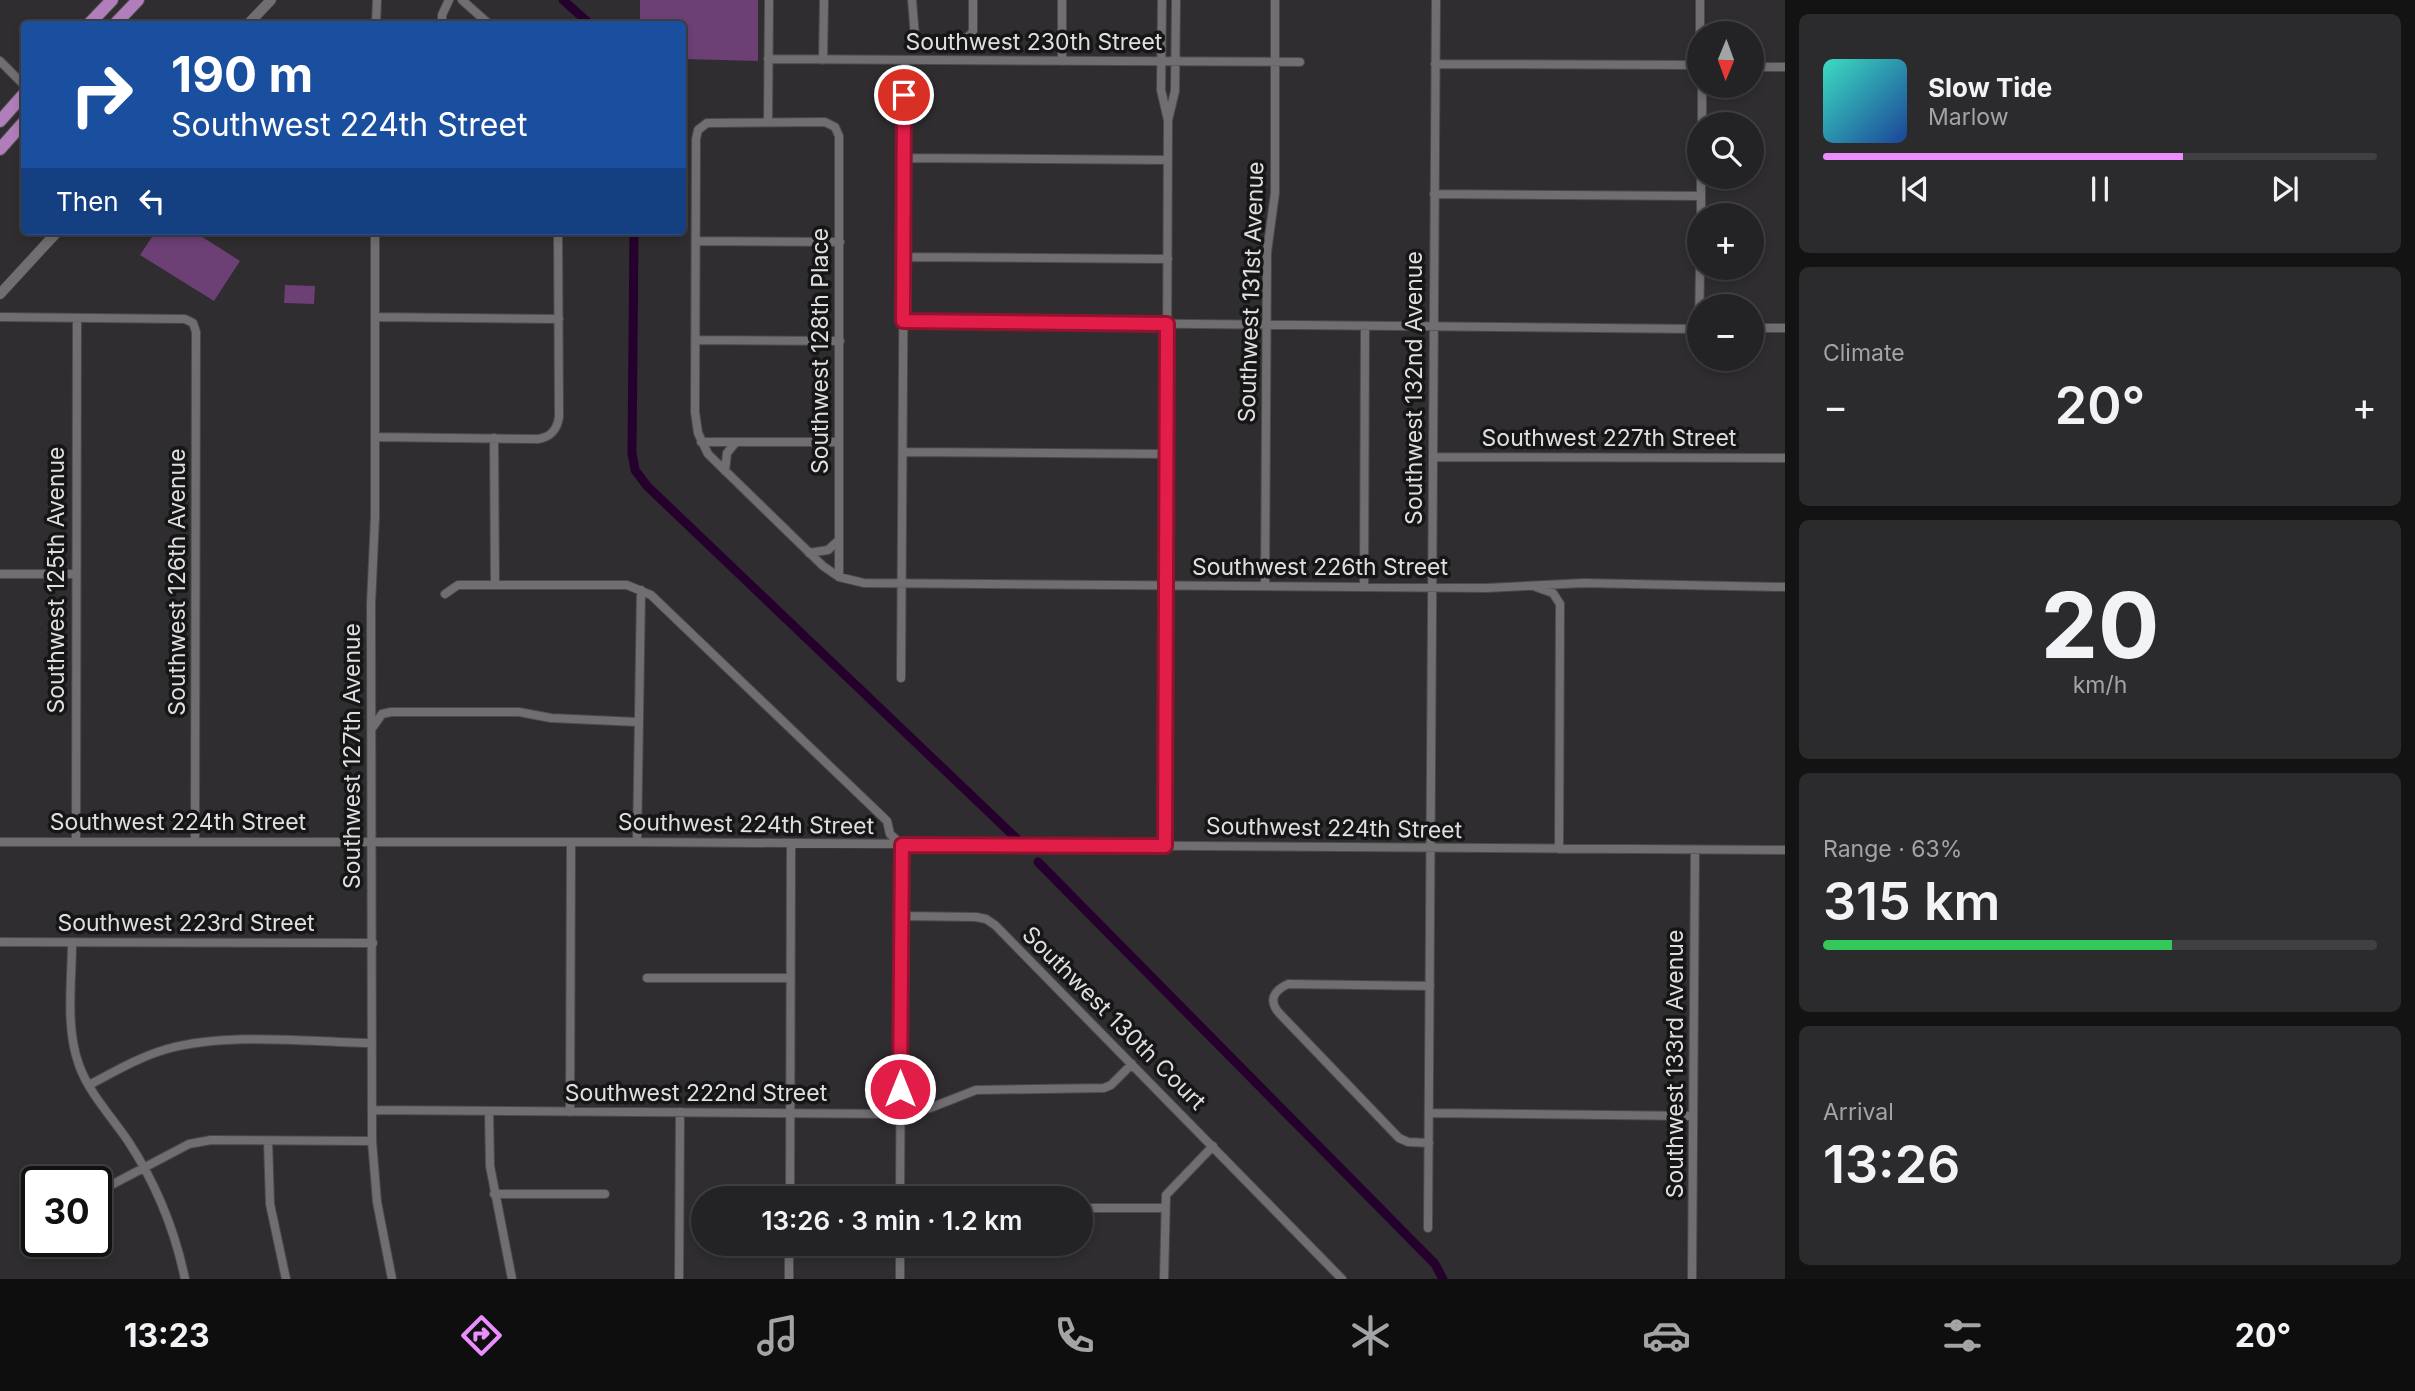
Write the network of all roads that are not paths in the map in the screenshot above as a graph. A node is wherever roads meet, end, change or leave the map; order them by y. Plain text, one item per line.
1 (112, 0) edge
2 (138, 0) edge
3 (271, 0) edge
4 (377, 0) edge
5 (449, 0) edge
6 (462, 0) edge
7 (769, 0) edge
8 (824, 0) edge
9 (912, 0) edge
10 (974, 0) edge
11 (1062, 0) edge
12 (1162, 0) edge
13 (1176, 0) edge
14 (1275, 0) edge
15 (1436, 0) edge
16 (1700, 0) edge
17 (92, 21) edge
18 (118, 21) edge
19 (251, 21) edge
20 (376, 21) edge
21 (442, 21) edge
22 (486, 21) edge
23 (1700, 21) edge
24 (768, 59) junction
25 (823, 60) junction
26 (905, 60) junction
27 (0, 61) edge
28 (1062, 61) junction
29 (1161, 62) junction
30 (1175, 62) junction
31 (1275, 62) junction
32 (1300, 62) dead end
33 (1435, 64) junction
34 (1687, 65) edge
35 (1764, 67) edge
36 (1785, 67) edge
37 (21, 82) edge
38 (21, 97) edge
39 (1168, 120) junction
40 (0, 121) edge
41 (768, 122) junction
42 (21, 125) edge
43 (0, 149) edge
44 (904, 158) junction
45 (1168, 160) junction
46 (1701, 189) edge
47 (1434, 194) junction
48 (1701, 196) junction
49 (1701, 203) edge
50 (54, 235) edge
51 (375, 235) edge
52 (558, 235) edge
53 (696, 241) junction
54 (840, 242) junction
55 (903, 257) junction
56 (1168, 259) junction
57 (0, 294) edge
58 (0, 317) edge
59 (375, 317) junction
60 (77, 318) junction
61 (559, 319) junction
62 (903, 321) junction
63 (1167, 324) junction
64 (1266, 324) junction
65 (1365, 326) junction
66 (1434, 326) junction
67 (1764, 328) edge
68 (1785, 328) edge
69 (1687, 329) edge
70 (696, 340) junction
71 (840, 341) junction
72 (375, 437) junction
73 (494, 438) junction
74 (701, 442) junction
75 (736, 442) junction
76 (839, 442) junction
77 (903, 452) junction
78 (1167, 454) junction
79 (1433, 457) junction
80 (1785, 458) edge
81 (725, 471) junction
82 (838, 541) junction
83 (809, 552) junction
84 (0, 574) edge
85 (75, 574) junction
86 (839, 577) junction
87 (900, 581) junction
88 (495, 585) junction
89 (1167, 585) junction
90 (1265, 586) junction
91 (1364, 587) junction
92 (1536, 587) junction
93 (1785, 587) edge
94 (1433, 588) junction
95 (640, 590) junction
96 (445, 594) dead end
97 (901, 678) dead end
98 (637, 722) junction
99 (371, 734) junction
100 (195, 841) junction
101 (373, 841) junction
102 (0, 842) edge
103 (76, 842) junction
104 (570, 842) junction
105 (637, 842) junction
106 (791, 844) junction
107 (902, 845) junction
108 (1165, 846) junction
109 (1430, 849) junction
110 (1559, 849) junction
111 (1695, 850) junction
112 (1785, 850) edge
113 (902, 916) junction
114 (0, 942) edge
115 (72, 942) junction
116 (373, 943) junction
117 (646, 978) dead end
118 (790, 978) junction
119 (1430, 986) junction
120 (372, 1042) junction
121 (1132, 1064) junction
122 (89, 1085) junction
123 (372, 1110) junction
124 (489, 1111) junction
125 (570, 1112) junction
126 (680, 1112) junction
127 (790, 1112) junction
128 (1430, 1112) junction
129 (900, 1114) junction
130 (1693, 1116) junction
131 (268, 1141) junction
132 (372, 1141) junction
133 (1429, 1143) junction
134 (1213, 1146) junction
135 (144, 1168) junction
136 (112, 1185) edge
137 (790, 1186) edge
138 (900, 1186) edge
139 (494, 1194) junction
140 (605, 1194) dead end
141 (1093, 1208) edge
142 (1164, 1208) junction
143 (1428, 1228) dead end
144 (789, 1256) edge
145 (900, 1256) edge
146 (185, 1279) edge
147 (286, 1279) edge
148 (392, 1279) edge
149 (512, 1279) edge
150 (678, 1279) edge
151 (789, 1279) edge
152 (900, 1279) edge
153 (1164, 1279) edge
154 (1342, 1279) edge
155 (1692, 1279) edge

1 - 17 highway
2 - 18 highway
3 - 19 street
4 - 20 street
5 - 21 street
6 - 22 street
7 - 24 street
8 - 25 street
9 - 10 street
11 - 28 street
12 - 29 street
13 - 30 street
14 - 31 street, Southwest 131st Avenue
15 - 33 street, Southwest 132nd Avenue
16 - 23 street
24 - 25 street, Southwest 230th Street
24 - 41 street
25 - 26 street, Southwest 230th Street
26 - 28 street, Southwest 230th Street
26 - 44 street
27 - 37 street
28 - 29 street, Southwest 230th Street
29 - 30 street, Southwest 230th Street
29 - 39 street
30 - 31 street, Southwest 230th Street
30 - 39 street
31 - 32 street, Southwest 230th Street
31 - 64 street, Southwest 131st Avenue
33 - 34 street
33 - 47 street, Southwest 132nd Avenue
35 - 36 street
38 - 40 highway
39 - 45 street
41 - 53 street
41 - 54 street, Southwest 128th Place
42 - 43 highway
44 - 45 street
44 - 55 street
45 - 56 street
46 - 48 street
47 - 48 street
47 - 66 street, Southwest 132nd Avenue
48 - 49 street
50 - 57 street
51 - 59 street, Southwest 127th Avenue
52 - 61 street
53 - 54 street
53 - 70 street
54 - 71 street, Southwest 128th Place
55 - 56 street
55 - 62 street
56 - 63 street
58 - 60 street
59 - 61 street
59 - 72 street, Southwest 127th Avenue
60 - 85 street, Southwest 125th Avenue
60 - 100 street, Southwest 126th Avenue
61 - 73 street
62 - 63 street
62 - 77 street
63 - 64 street
63 - 78 street
64 - 65 street
64 - 90 street, Southwest 131st Avenue
65 - 66 street
65 - 91 street
66 - 69 street
66 - 79 street, Southwest 132nd Avenue
67 - 68 street
70 - 71 street
70 - 74 street
71 - 76 street, Southwest 128th Place
72 - 73 street
72 - 99 street, Southwest 127th Avenue
73 - 88 street
74 - 75 street
74 - 81 street
75 - 76 street
75 - 81 street
76 - 82 street, Southwest 128th Place
77 - 78 street
77 - 87 street
78 - 89 street
79 - 80 street, Southwest 227th Street
79 - 94 street, Southwest 132nd Avenue
81 - 83 street
82 - 83 street
82 - 86 street, Southwest 128th Place
83 - 86 street
84 - 85 street
85 - 103 street, Southwest 125th Avenue
86 - 87 street, Southwest 226th Street
87 - 89 street, Southwest 226th Street
87 - 97 street
88 - 95 street
88 - 96 street
89 - 90 street, Southwest 226th Street
89 - 108 street
90 - 91 street, Southwest 226th Street
91 - 94 street, Southwest 226th Street
92 - 93 street, Southwest 226th Street
92 - 94 street, Southwest 226th Street
92 - 110 street
94 - 109 street, Southwest 132nd Avenue
95 - 98 street
95 - 107 street
98 - 99 street
98 - 105 street
99 - 101 street, Southwest 127th Avenue
100 - 101 street, Southwest 224th Street
100 - 103 street, Southwest 224th Street
101 - 104 street, Southwest 224th Street
101 - 116 street, Southwest 127th Avenue
102 - 103 street, Southwest 224th Street
104 - 105 street, Southwest 224th Street
104 - 125 street
105 - 106 street, Southwest 224th Street
106 - 107 street, Southwest 224th Street
106 - 118 street
107 - 108 street, Southwest 224th Street
107 - 113 street
108 - 109 street, Southwest 224th Street
109 - 110 street, Southwest 224th Street
109 - 119 street, Southwest 132nd Avenue
110 - 111 street, Southwest 224th Street
111 - 112 street, Southwest 224th Street
111 - 130 street, Southwest 133rd Avenue
113 - 121 street, Southwest 130th Court
113 - 129 street
114 - 115 street, Southwest 223rd Street
115 - 116 street, Southwest 223rd Street
115 - 122 street
116 - 120 street, Southwest 127th Avenue
117 - 118 street
118 - 127 street
119 - 128 street, Southwest 132nd Avenue
119 - 133 street
120 - 122 street
120 - 123 street, Southwest 127th Avenue
121 - 129 street, Southwest 222nd Street
121 - 134 street, Southwest 130th Court
122 - 135 street
123 - 124 street, Southwest 222nd Street
123 - 132 street, Southwest 127th Avenue
124 - 125 street, Southwest 222nd Street
124 - 139 street
125 - 126 street, Southwest 222nd Street
126 - 127 street, Southwest 222nd Street
126 - 150 street
127 - 129 street, Southwest 222nd Street
127 - 137 street
128 - 130 street
128 - 133 street, Southwest 132nd Avenue
129 - 138 street
130 - 155 street, Southwest 133rd Avenue
131 - 132 street
131 - 135 street
131 - 147 street
132 - 148 street, Southwest 127th Avenue
133 - 143 street, Southwest 132nd Avenue
134 - 142 street
134 - 154 street, Southwest 130th Court
135 - 136 street
135 - 146 street
139 - 140 street
139 - 149 street
141 - 142 street
142 - 153 street
144 - 151 street
145 - 152 street

